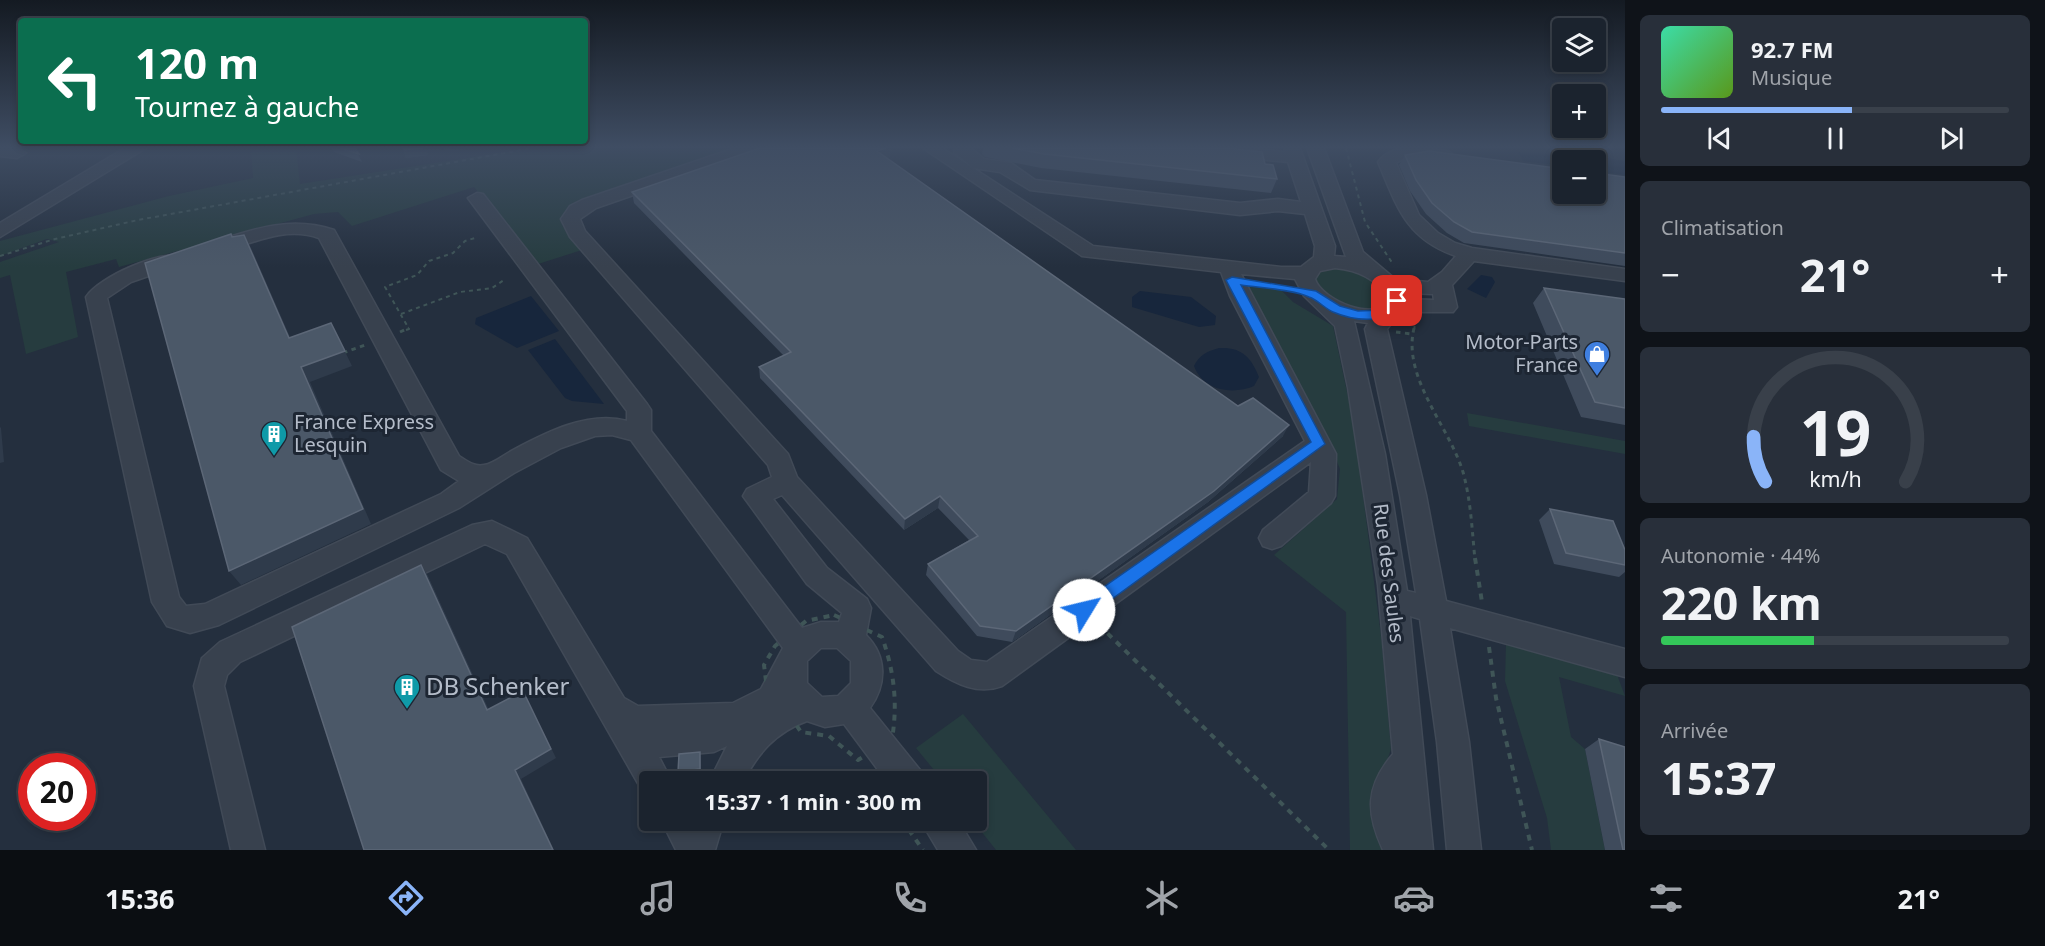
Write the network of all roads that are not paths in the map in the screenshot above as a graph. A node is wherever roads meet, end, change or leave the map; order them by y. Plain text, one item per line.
1 (72, 188) edge
2 (636, 188) edge
3 (991, 188) edge
4 (1054, 188) edge
5 (1306, 188) edge
6 (1330, 188) edge
7 (1399, 188) edge
8 (477, 198) dead end
9 (1313, 209) junction
10 (0, 231) edge
11 (1469, 254) junction
12 (1313, 269) junction
13 (1231, 273) junction
14 (1625, 275) edge
15 (1388, 294) junction
16 (1320, 299) junction
17 (639, 433) junction
18 (1318, 444) junction
19 (485, 475) junction
20 (786, 482) junction
21 (1272, 538) dead end
22 (1392, 599) junction
23 (1433, 610) junction
24 (850, 641) junction
25 (794, 659) junction
26 (1625, 663) edge
27 (609, 701) junction
28 (810, 705) junction
29 (849, 706) junction
30 (736, 718) junction
31 (625, 728) junction
32 (1410, 759) junction
33 (650, 771) edge
34 (730, 771) edge
35 (899, 771) edge
36 (685, 831) edge
37 (703, 831) edge
38 (945, 831) edge
39 (248, 850) edge
40 (696, 850) edge
41 (959, 850) edge
42 (1401, 850) edge
43 (1416, 850) edge
44 (1464, 850) edge

1 - 10 street
2 - 20 street
3 - 13 street
4 - 9 street
5 - 9 street, Rue des Saules
6 - 15 street
7 - 11 street
8 - 17 street
9 - 12 street, Rue des Saules
11 - 14 street
11 - 15 street
12 - 13 street
12 - 15 street
12 - 16 street, Rue des Saules
13 - 16 street
13 - 18 street
15 - 16 street
15 - 23 street, Rue des Saules
16 - 22 street, Rue des Saules
17 - 19 street
17 - 25 street
18 - 20 street
18 - 21 street
19 - 19 street
20 - 24 street
22 - 23 street
22 - 32 street, Rue des Saules
23 - 26 street
23 - 44 street, Rue des Saules
24 - 25 street
24 - 29 street
25 - 28 street
25 - 30 street
27 - 30 street
27 - 31 street
27 - 39 street
28 - 29 street
28 - 34 street
29 - 35 street
30 - 31 street
31 - 33 street
32 - 42 street
32 - 43 street, Rue des Saules
36 - 40 street
37 - 40 street
38 - 41 street

